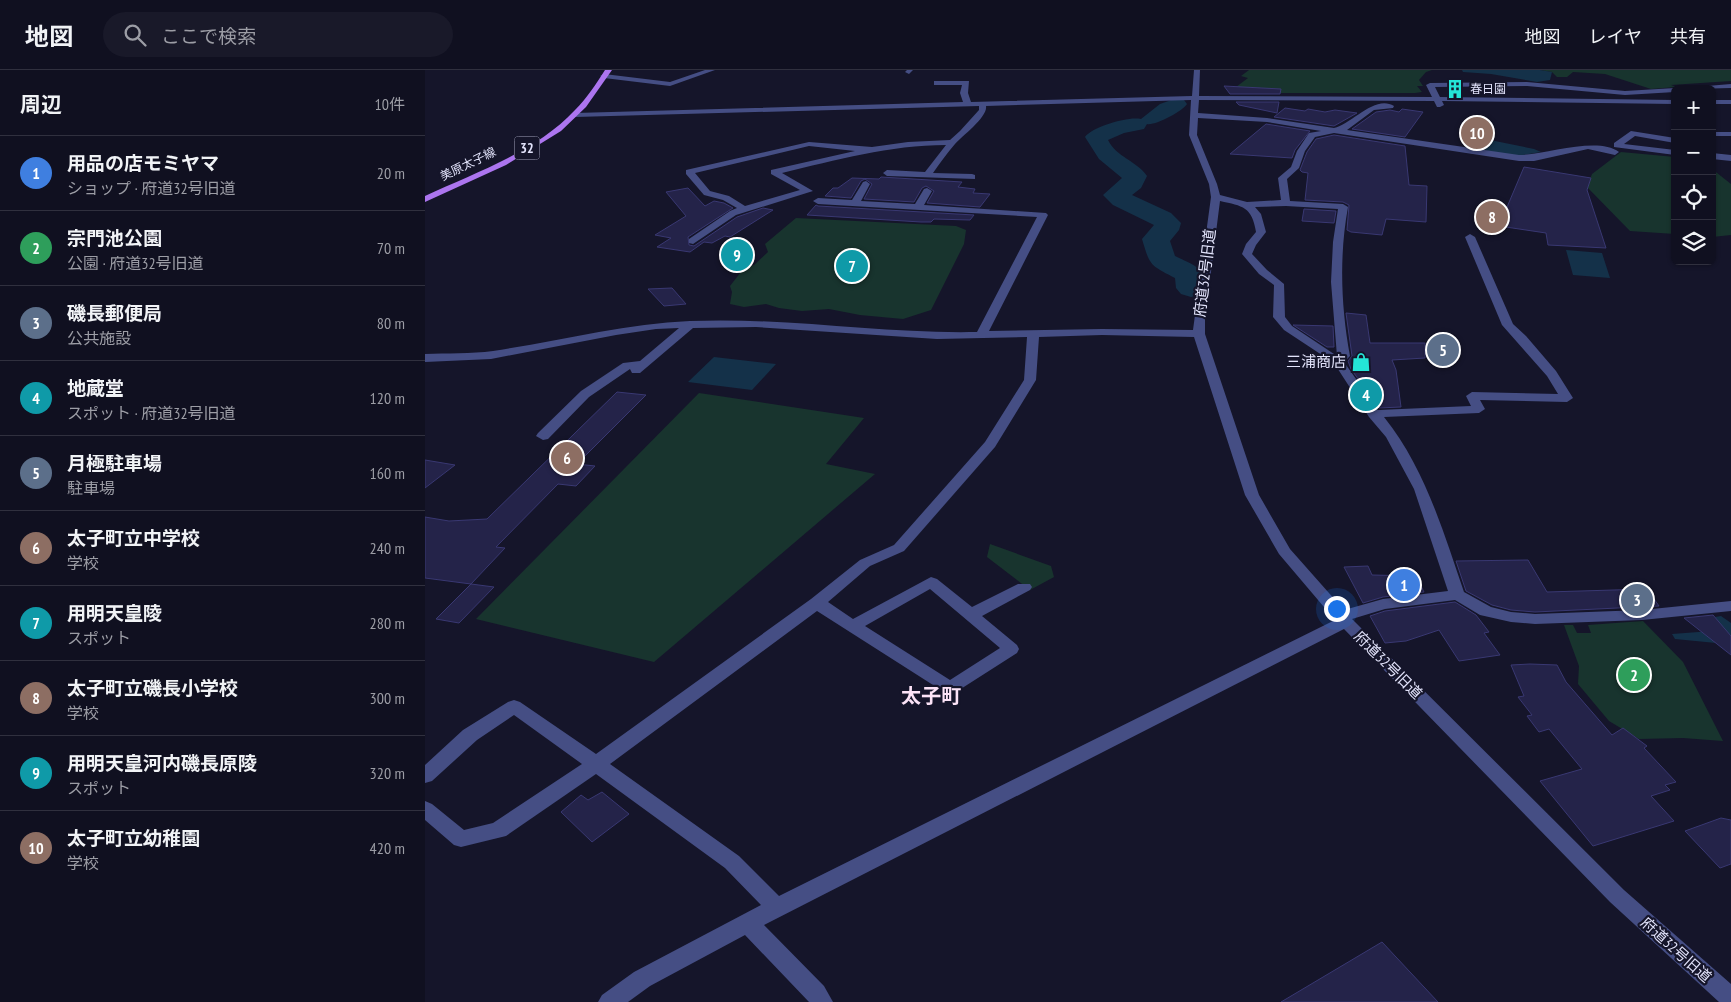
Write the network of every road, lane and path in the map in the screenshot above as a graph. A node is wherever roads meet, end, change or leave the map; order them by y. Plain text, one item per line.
1 (712, 70) edge
2 (1197, 70) edge
3 (607, 73) edge
4 (937, 84) dead end
5 (1731, 86) edge
6 (1716, 87) edge
7 (1671, 90) edge
8 (1197, 98) junction
9 (1438, 99) junction
10 (1661, 102) junction
11 (1671, 102) edge
12 (1716, 102) edge
13 (1731, 102) edge
14 (982, 103) junction
15 (968, 104) junction
16 (1411, 108) dead end
17 (1431, 108) dead end
18 (1671, 110) edge
19 (575, 115) junction
20 (1194, 115) junction
21 (1331, 131) junction
22 (1716, 134) edge
23 (1731, 134) edge
24 (1671, 140) edge
25 (952, 142) junction
26 (877, 150) junction
27 (1615, 152) dead end
28 (1671, 152) edge
29 (1716, 156) edge
30 (1731, 158) edge
31 (747, 159) junction
32 (767, 169) junction
33 (887, 172) dead end
34 (927, 175) junction
35 (866, 184) dead end
36 (965, 188) dead end
37 (927, 191) dead end
38 (1215, 197) junction
39 (975, 198) dead end
40 (425, 199) edge
41 (818, 201) dead end
42 (855, 203) junction
43 (1286, 203) junction
44 (1249, 204) junction
45 (918, 207) junction
46 (743, 209) junction
47 (969, 210) junction
48 (1470, 237) dead end
49 (693, 241) dead end
50 (691, 324) junction
51 (1033, 334) junction
52 (1199, 334) junction
53 (981, 335) junction
54 (425, 358) edge
55 (1338, 361) junction
56 (1374, 414) junction
57 (543, 436) dead end
58 (1024, 587) dead end
59 (1457, 595) junction
60 (817, 603) junction
61 (1731, 606) edge
62 (970, 615) junction
63 (1343, 619) junction
64 (854, 625) junction
65 (596, 764) junction
66 (425, 776) edge
67 (425, 809) edge
68 (777, 907) junction
69 (748, 923) junction
70 (1731, 998) edge
71 (610, 1002) edge
72 (821, 1002) edge

1 - 3 street
2 - 8 street, 府道32号旧道
3 - 19 main road, 美原太子線 / 32
4 - 15 street
5 - 6 street
7 - 9 street
8 - 9 street
8 - 14 street
8 - 20 street, 府道32号旧道
9 - 10 street
9 - 17 street
10 - 11 street
10 - 18 street
12 - 13 street
14 - 15 street
14 - 25 street
15 - 19 street
16 - 21 street
19 - 40 main road, 美原太子線 / 32
20 - 21 street
20 - 38 street, 府道32号旧道
21 - 27 street
21 - 43 street
22 - 23 street
24 - 28 street
25 - 26 street
25 - 34 street
26 - 31 street
26 - 32 street
29 - 30 street
31 - 32 street
31 - 46 street
32 - 46 street
33 - 34 street
34 - 36 street
35 - 42 street
37 - 45 street
38 - 44 street
38 - 52 street, 府道32号旧道
39 - 47 street
41 - 42 street
42 - 45 street
43 - 44 street
43 - 55 street
44 - 55 street
45 - 47 street
46 - 49 street
47 - 53 street
48 - 56 street
50 - 53 street
50 - 54 street
50 - 57 street
51 - 52 street
51 - 53 street
51 - 60 street
52 - 63 street, 府道32号旧道
55 - 56 street
56 - 59 street
58 - 62 street
59 - 61 street
59 - 63 street
60 - 64 street
60 - 65 street
62 - 64 street
62 - 64 street
63 - 68 street
63 - 70 street, 府道32号旧道
65 - 66 street
65 - 67 street
65 - 68 street
68 - 69 street
69 - 71 street
69 - 72 street

